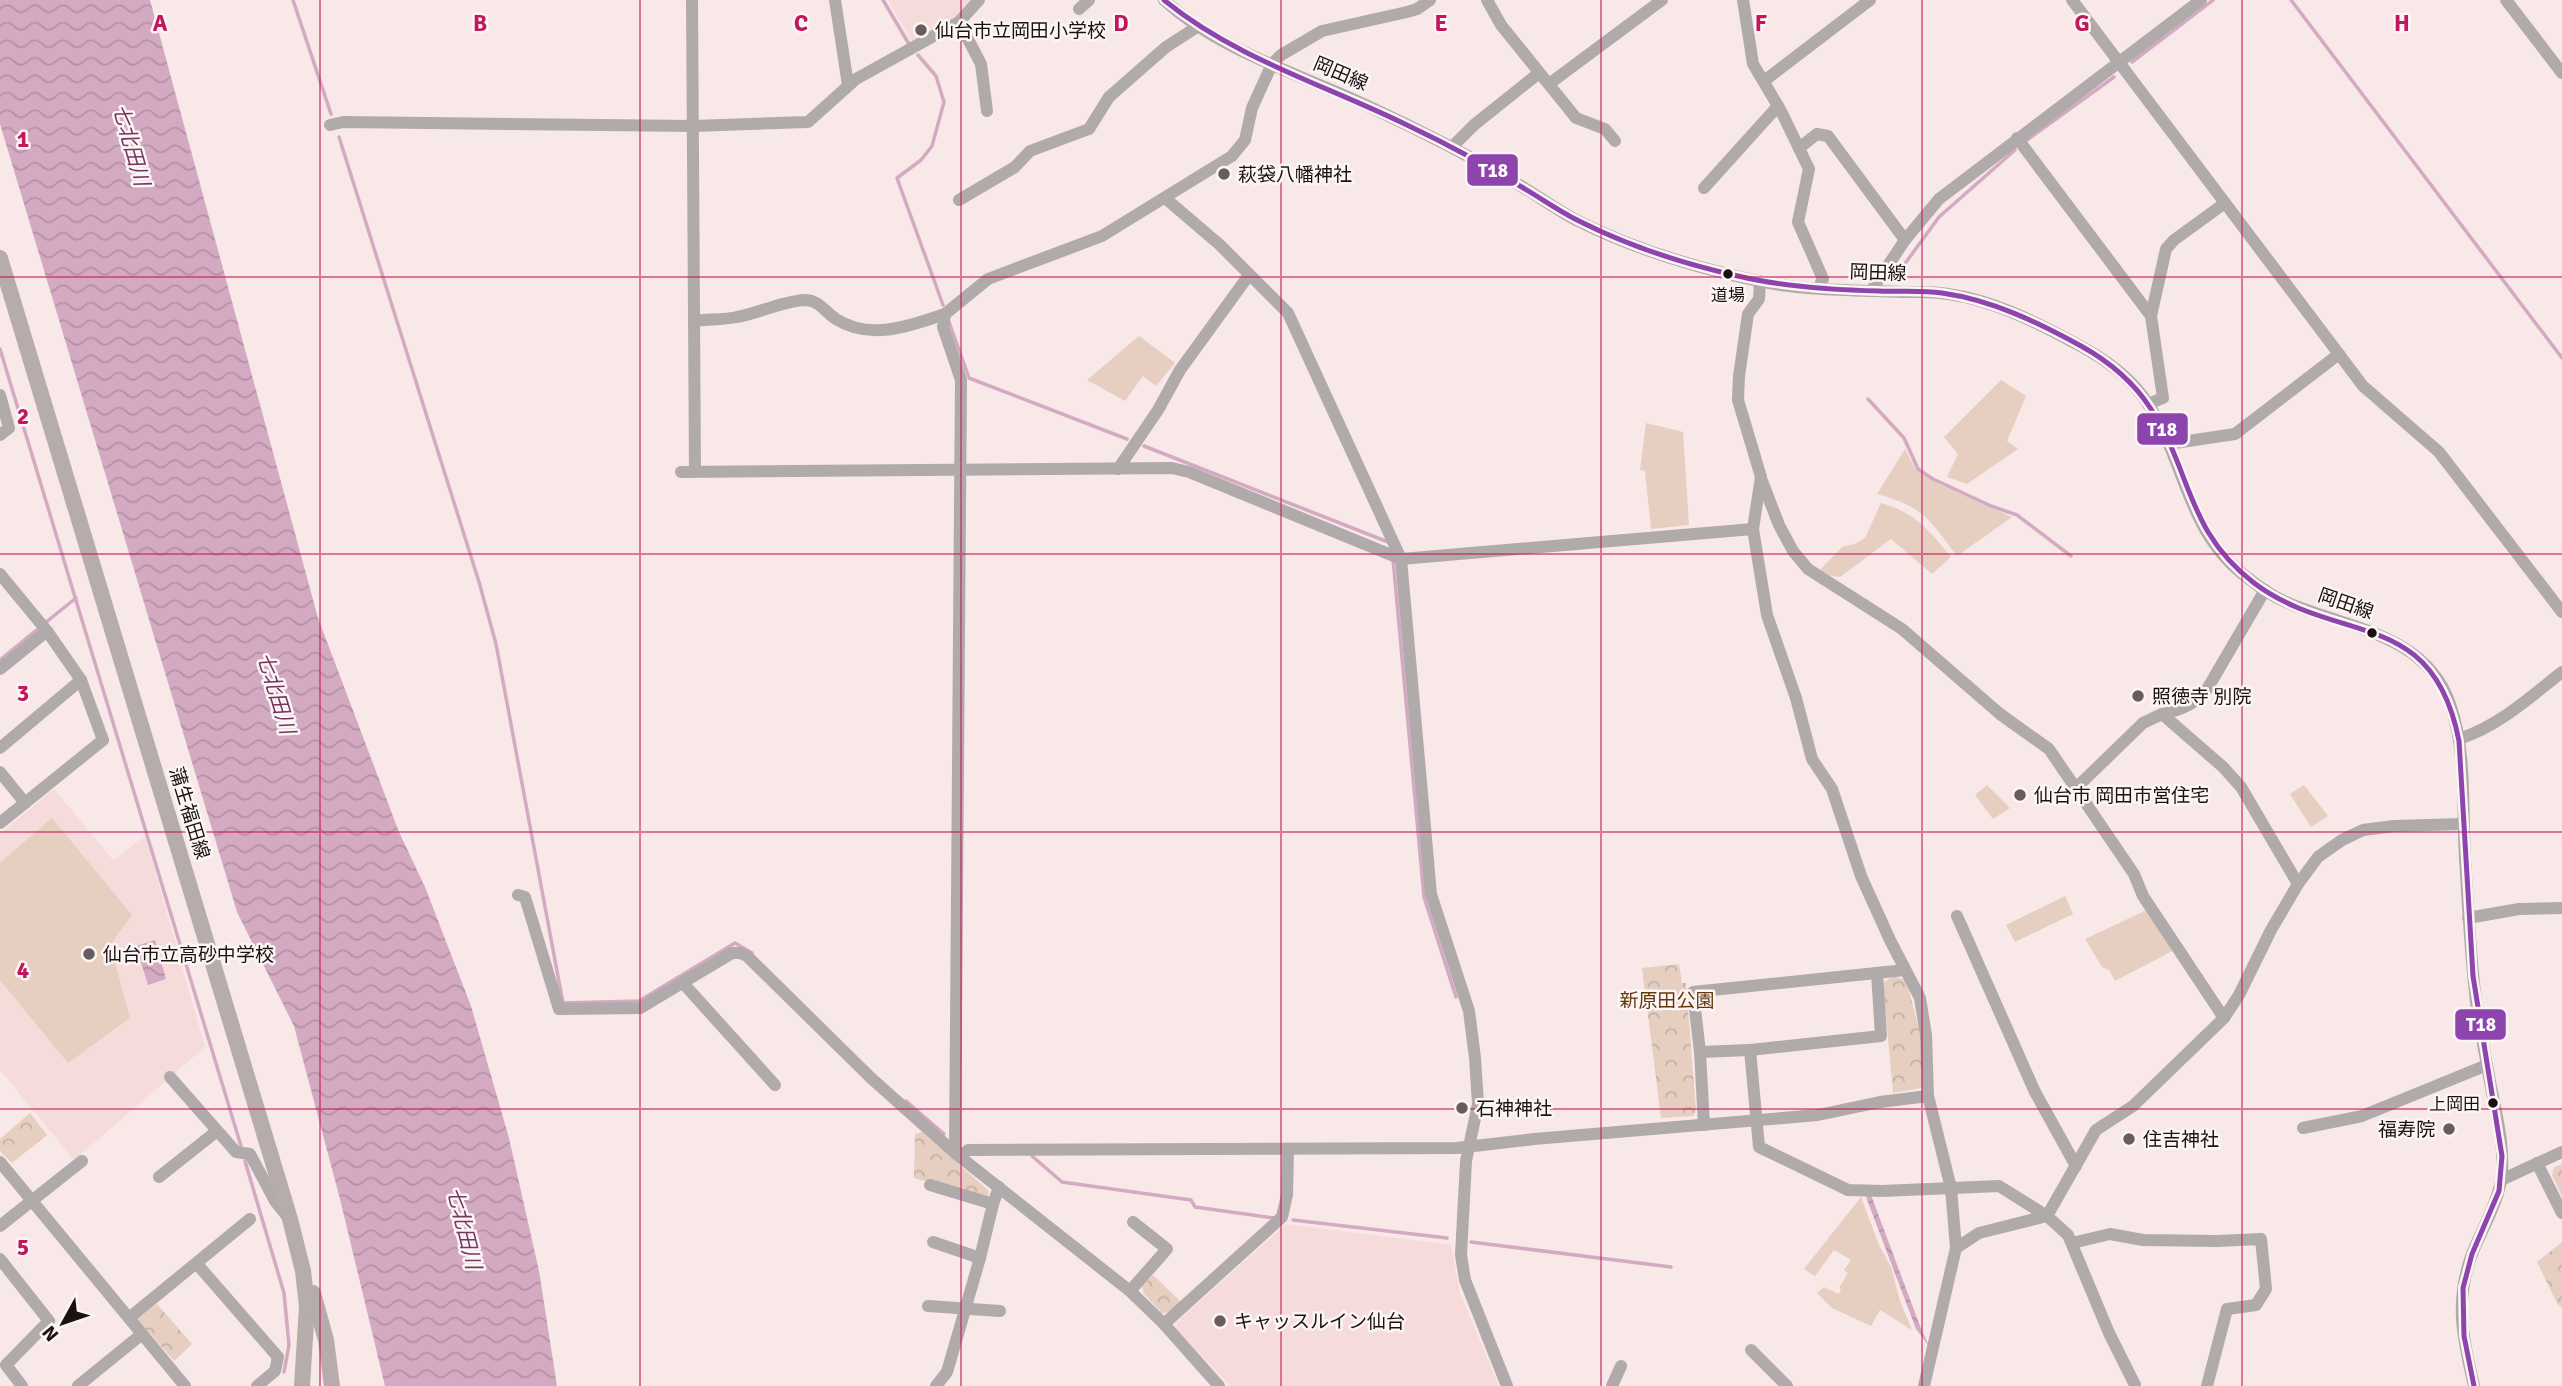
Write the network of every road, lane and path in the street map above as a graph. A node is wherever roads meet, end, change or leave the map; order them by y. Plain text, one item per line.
1 (692, 0) edge
2 (835, 0) edge
3 (979, 0) edge
4 (1089, 0) edge
5 (1164, 0) edge
6 (1430, 0) edge
7 (1487, 0) edge
8 (1662, 0) edge
9 (1743, 0) edge
10 (1870, 0) edge
11 (2072, 0) edge
12 (2201, 0) edge
13 (2507, 0) edge
14 (1079, 9) dead end
15 (959, 22) junction
16 (1197, 27) junction
17 (2119, 62) junction
18 (1272, 64) junction
19 (1539, 73) junction
20 (2562, 73) edge
21 (1764, 81) junction
22 (1549, 84) junction
23 (848, 85) junction
24 (1778, 106) junction
25 (987, 111) dead end
26 (330, 125) dead end
27 (693, 126) junction
28 (2017, 138) junction
29 (1615, 141) dead end
30 (1452, 147) junction
31 (1799, 148) junction
32 (1704, 188) dead end
33 (1165, 198) junction
34 (959, 200) dead end
35 (2225, 203) junction
36 (1905, 240) junction
37 (0, 258) edge
38 (1249, 275) junction
39 (1760, 281) junction
40 (1818, 288) junction
41 (1871, 291) junction
42 (945, 314) junction
43 (2151, 316) junction
44 (694, 321) junction
45 (2339, 354) junction
46 (0, 395) edge
47 (2148, 404) junction
48 (0, 435) edge
49 (2168, 444) junction
50 (1118, 469) junction
51 (959, 470) junction
52 (681, 472) dead end
53 (695, 472) junction
54 (1761, 477) junction
55 (1753, 529) junction
56 (1401, 559) junction
57 (0, 574) edge
58 (2265, 590) junction
59 (2562, 612) edge
60 (44, 627) junction
61 (0, 668) edge
62 (2562, 672) edge
63 (82, 680) junction
64 (2162, 714) junction
65 (2459, 735) junction
66 (0, 748) edge
67 (0, 772) edge
68 (2076, 788) junction
69 (25, 803) junction
70 (0, 823) edge
71 (2463, 824) junction
72 (2298, 884) junction
73 (518, 895) dead end
74 (2562, 908) edge
75 (1957, 916) dead end
76 (2468, 918) junction
77 (1905, 970) junction
78 (1877, 973) junction
79 (683, 983) junction
80 (2224, 1018) junction
81 (1750, 1050) junction
82 (1700, 1052) junction
83 (2487, 1065) junction
84 (170, 1077) dead end
85 (775, 1085) dead end
86 (1928, 1096) junction
87 (1757, 1120) junction
88 (1704, 1125) junction
89 (2303, 1128) dead end
90 (217, 1130) junction
91 (1469, 1147) junction
92 (1288, 1149) junction
93 (2562, 1152) edge
94 (957, 1155) junction
95 (82, 1161) dead end
96 (0, 1162) edge
97 (2538, 1163) junction
98 (2076, 1166) junction
99 (159, 1177) dead end
100 (2501, 1180) junction
101 (930, 1185) dead end
102 (999, 1187) junction
103 (1951, 1188) junction
104 (32, 1201) junction
105 (993, 1204) junction
106 (2562, 1213) edge
107 (2046, 1216) junction
108 (250, 1219) dead end
109 (290, 1219) junction
110 (1133, 1222) dead end
111 (0, 1226) edge
112 (933, 1242) dead end
113 (2072, 1243) junction
114 (1956, 1248) junction
115 (980, 1258) junction
116 (0, 1259) edge
117 (197, 1264) junction
118 (303, 1271) junction
119 (1130, 1291) junction
120 (928, 1306) dead end
121 (965, 1308) junction
122 (1000, 1311) dead end
123 (130, 1318) junction
124 (1164, 1324) junction
125 (142, 1334) junction
126 (306, 1350) junction
127 (1751, 1350) dead end
128 (328, 1355) junction
129 (1621, 1366) dead end
130 (22, 1386) edge
131 (78, 1386) edge
132 (185, 1386) edge
133 (257, 1386) edge
134 (302, 1386) edge
135 (332, 1386) edge
136 (936, 1386) edge
137 (1219, 1386) edge
138 (1507, 1386) edge
139 (1612, 1386) edge
140 (1787, 1386) edge
141 (1924, 1386) edge
142 (2136, 1386) edge
143 (2207, 1386) edge
144 (2474, 1386) edge

1 - 27 street
2 - 23 street
3 - 15 street
4 - 14 street
5 - 16 street, 岡田線
6 - 18 street
7 - 19 street
8 - 22 street
9 - 21 street
10 - 21 street
11 - 17 street
12 - 17 street
13 - 20 street
15 - 23 street
15 - 25 street
16 - 18 street, 岡田線
16 - 34 street
17 - 28 street
17 - 35 street
18 - 30 street, 岡田線
18 - 33 street
19 - 22 street
19 - 30 street
21 - 24 street
22 - 29 street
23 - 27 street
24 - 31 street
24 - 32 street
26 - 27 street
27 - 44 street
28 - 36 street
28 - 43 street
30 - 39 street, 岡田線
31 - 36 street
31 - 40 street
33 - 38 street
33 - 42 street
35 - 43 street
35 - 45 street
36 - 41 street
37 - 109 main road, 蒲生福田線
38 - 50 street
38 - 56 street
39 - 40 street, 岡田線
39 - 54 street
40 - 41 street, 岡田線
41 - 47 street, 岡田線
42 - 44 street
42 - 51 street
43 - 47 street
44 - 53 street
45 - 49 street
45 - 59 street
46 - 48 street
47 - 49 street, 岡田線
49 - 58 street, 岡田線
50 - 51 street
50 - 56 street
51 - 53 street
51 - 94 street
52 - 53 street
54 - 55 street
54 - 68 street
55 - 56 street
55 - 77 street
56 - 91 street
57 - 60 street
58 - 64 street
58 - 65 street, 岡田線
60 - 61 street
60 - 63 street
62 - 65 street
63 - 66 street
63 - 69 street
64 - 68 street
64 - 72 street
65 - 71 street, 岡田線
67 - 69 street
68 - 80 street
69 - 70 street
71 - 72 street
71 - 76 street, 岡田線
72 - 80 street
73 - 79 street
74 - 76 street
75 - 98 street
76 - 83 street, 岡田線
77 - 78 street
77 - 86 street
78 - 81 street
78 - 82 street
79 - 85 street
79 - 94 street
80 - 98 street
81 - 82 street
81 - 87 street
82 - 88 street
83 - 89 street
83 - 100 street, 岡田線
84 - 90 street
86 - 87 street
86 - 103 street
87 - 88 street
87 - 103 street
88 - 91 street
90 - 99 street
90 - 109 street
91 - 92 street
91 - 138 street
92 - 94 street
92 - 124 street
93 - 97 street
94 - 102 street
95 - 104 street
96 - 104 street
97 - 100 street
97 - 106 street
98 - 107 street
100 - 144 street
101 - 105 street
102 - 105 street
102 - 119 street
103 - 107 street
103 - 114 street
104 - 111 street
104 - 123 street
105 - 115 street
107 - 113 street
107 - 114 street
108 - 117 street
109 - 118 main road, 蒲生福田線
110 - 119 street
112 - 115 street
113 - 142 street
113 - 143 street
114 - 141 street
115 - 121 street
116 - 130 street
117 - 123 street
117 - 133 street
118 - 126 main road, 蒲生福田線
118 - 128 main road
119 - 124 street
120 - 121 street
121 - 122 street
121 - 136 street
123 - 125 street
124 - 137 street
125 - 131 street
125 - 132 street
126 - 128 main road
126 - 134 main road, 蒲生福田線
127 - 140 street
128 - 135 main road
129 - 139 street

